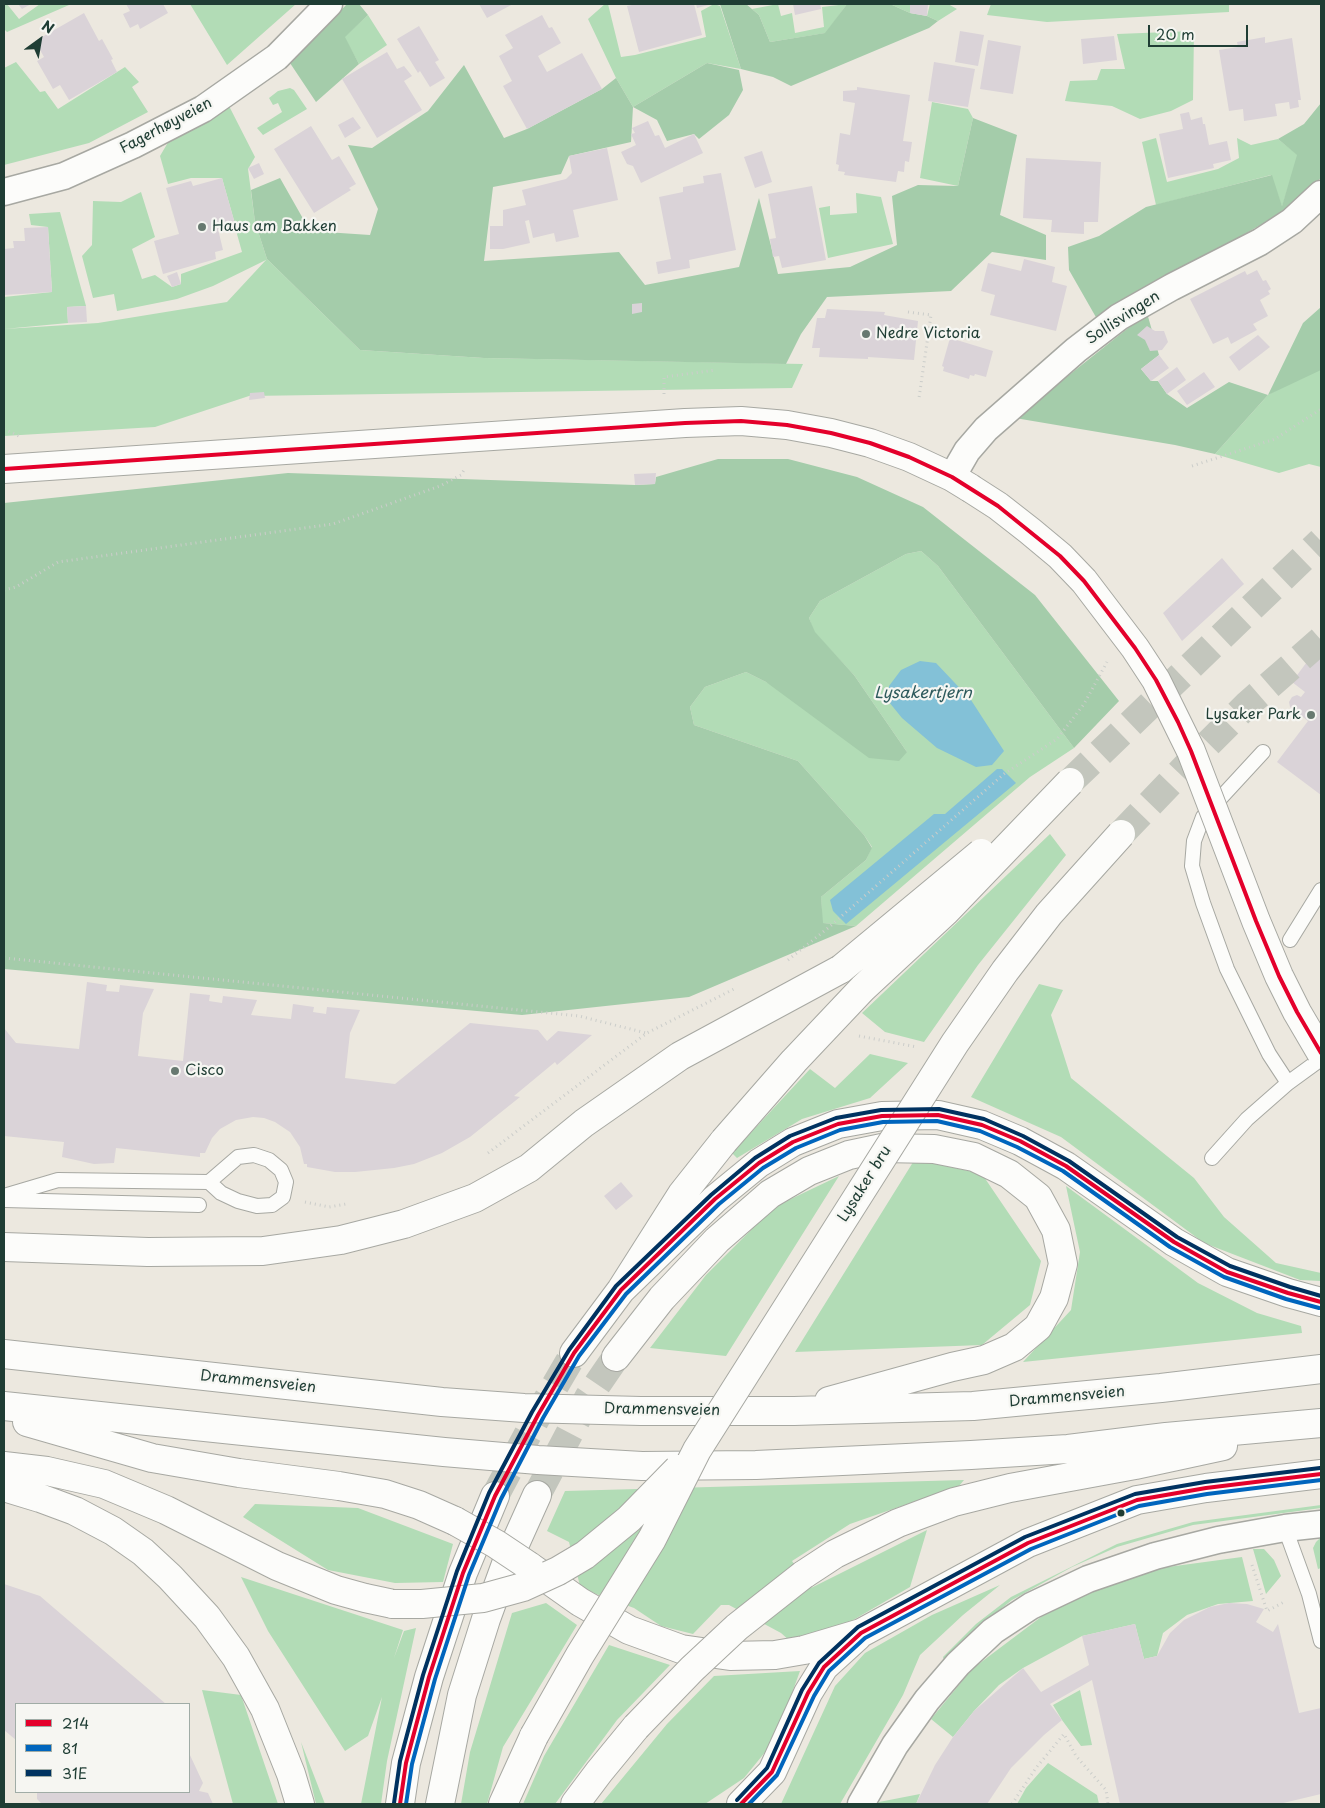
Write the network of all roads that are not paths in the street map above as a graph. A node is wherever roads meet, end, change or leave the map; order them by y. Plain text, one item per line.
1 (329, 4) edge
2 (4, 192) edge
3 (1321, 194) edge
4 (4, 469) edge
5 (961, 483) junction
6 (1263, 752) dead end
7 (1121, 834) tunnel mouth
8 (1321, 890) edge
9 (1290, 940) dead end
10 (1321, 1053) edge
11 (1321, 1059) edge
12 (1288, 1083) junction
13 (1212, 1158) dead end
14 (209, 1182) junction
15 (4, 1196) edge
16 (4, 1200) edge
17 (199, 1205) dead end
18 (4, 1247) edge
19 (621, 1290) junction
20 (1321, 1302) edge
21 (574, 1353) tunnel mouth
22 (4, 1354) edge
23 (616, 1357) tunnel mouth
24 (1321, 1369) edge
25 (4, 1406) edge
26 (794, 1411) junction
27 (4, 1415) edge
28 (1321, 1424) edge
29 (697, 1450) junction
30 (4, 1466) edge
31 (1321, 1474) edge
32 (4, 1487) edge
33 (536, 1495) tunnel mouth
34 (495, 1496) tunnel mouth
35 (1321, 1524) edge
36 (1285, 1528) junction
37 (1315, 1592) edge
38 (861, 1633) junction
39 (1321, 1641) edge
40 (300, 1804) edge
41 (400, 1804) edge
42 (440, 1804) edge
43 (504, 1804) edge
44 (575, 1804) edge
45 (742, 1804) edge
46 (861, 1804) edge

1 - 2 street, Fagerhøyveien
3 - 5 street, Sollisvingen
4 - 5 main road
5 - 10 main road, bridge
6 - 12 lane
7 - 29 main road, Lysaker bru, bridge
8 - 9 lane
11 - 12 lane
12 - 13 lane
14 - 14 lane
14 - 15 lane
16 - 17 lane
18 - 19 main road, bridge
19 - 20 main road
19 - 21 main road
22 - 26 main road, Drammensveien
23 - 26 main road
24 - 26 main road, Drammensveien
25 - 28 main road
27 - 38 main road, bridge
28 - 44 main road, bridge
29 - 30 main road, bridge
29 - 43 main road, bridge
31 - 38 main road
32 - 40 main road
33 - 42 main road
34 - 41 main road
35 - 36 street
36 - 37 lane
36 - 46 street
37 - 39 lane
38 - 45 main road

